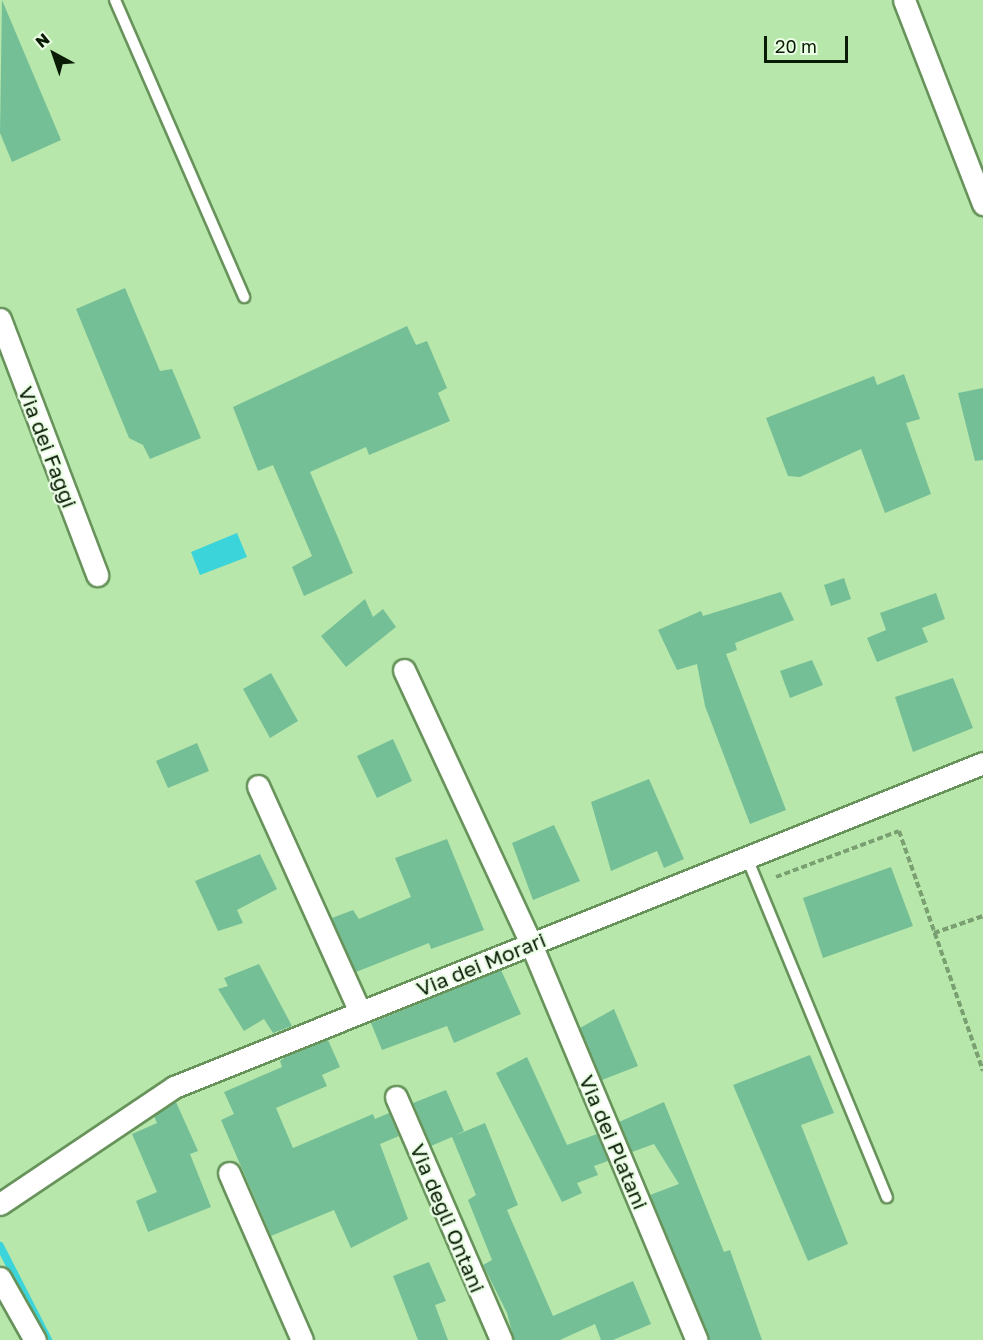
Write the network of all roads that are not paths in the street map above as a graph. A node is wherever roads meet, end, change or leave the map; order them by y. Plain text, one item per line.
1 (115, 0) edge
2 (904, 0) edge
3 (983, 204) edge
4 (244, 297) dead end
5 (0, 319) edge
6 (97, 575) dead end
7 (404, 670) dead end
8 (983, 763) edge
9 (258, 786) dead end
10 (750, 856) junction
11 (531, 944) junction
12 (360, 1012) junction
13 (396, 1097) dead end
14 (229, 1173) dead end
15 (887, 1197) dead end
16 (0, 1204) edge
17 (0, 1278) edge
18 (35, 1340) edge
19 (302, 1340) edge
20 (501, 1340) edge
21 (697, 1340) edge

1 - 4 lane
2 - 3 street
5 - 6 street, Via dei Faggi
7 - 11 street, Via dei Platani
8 - 10 street, Via dei Morari
9 - 12 street
10 - 11 street, Via dei Morari
10 - 15 lane
11 - 12 street, Via dei Morari
11 - 21 street, Via dei Platani
12 - 16 street, Via dei Morari
13 - 20 street, Via degli Ontani
14 - 19 street
17 - 18 street

